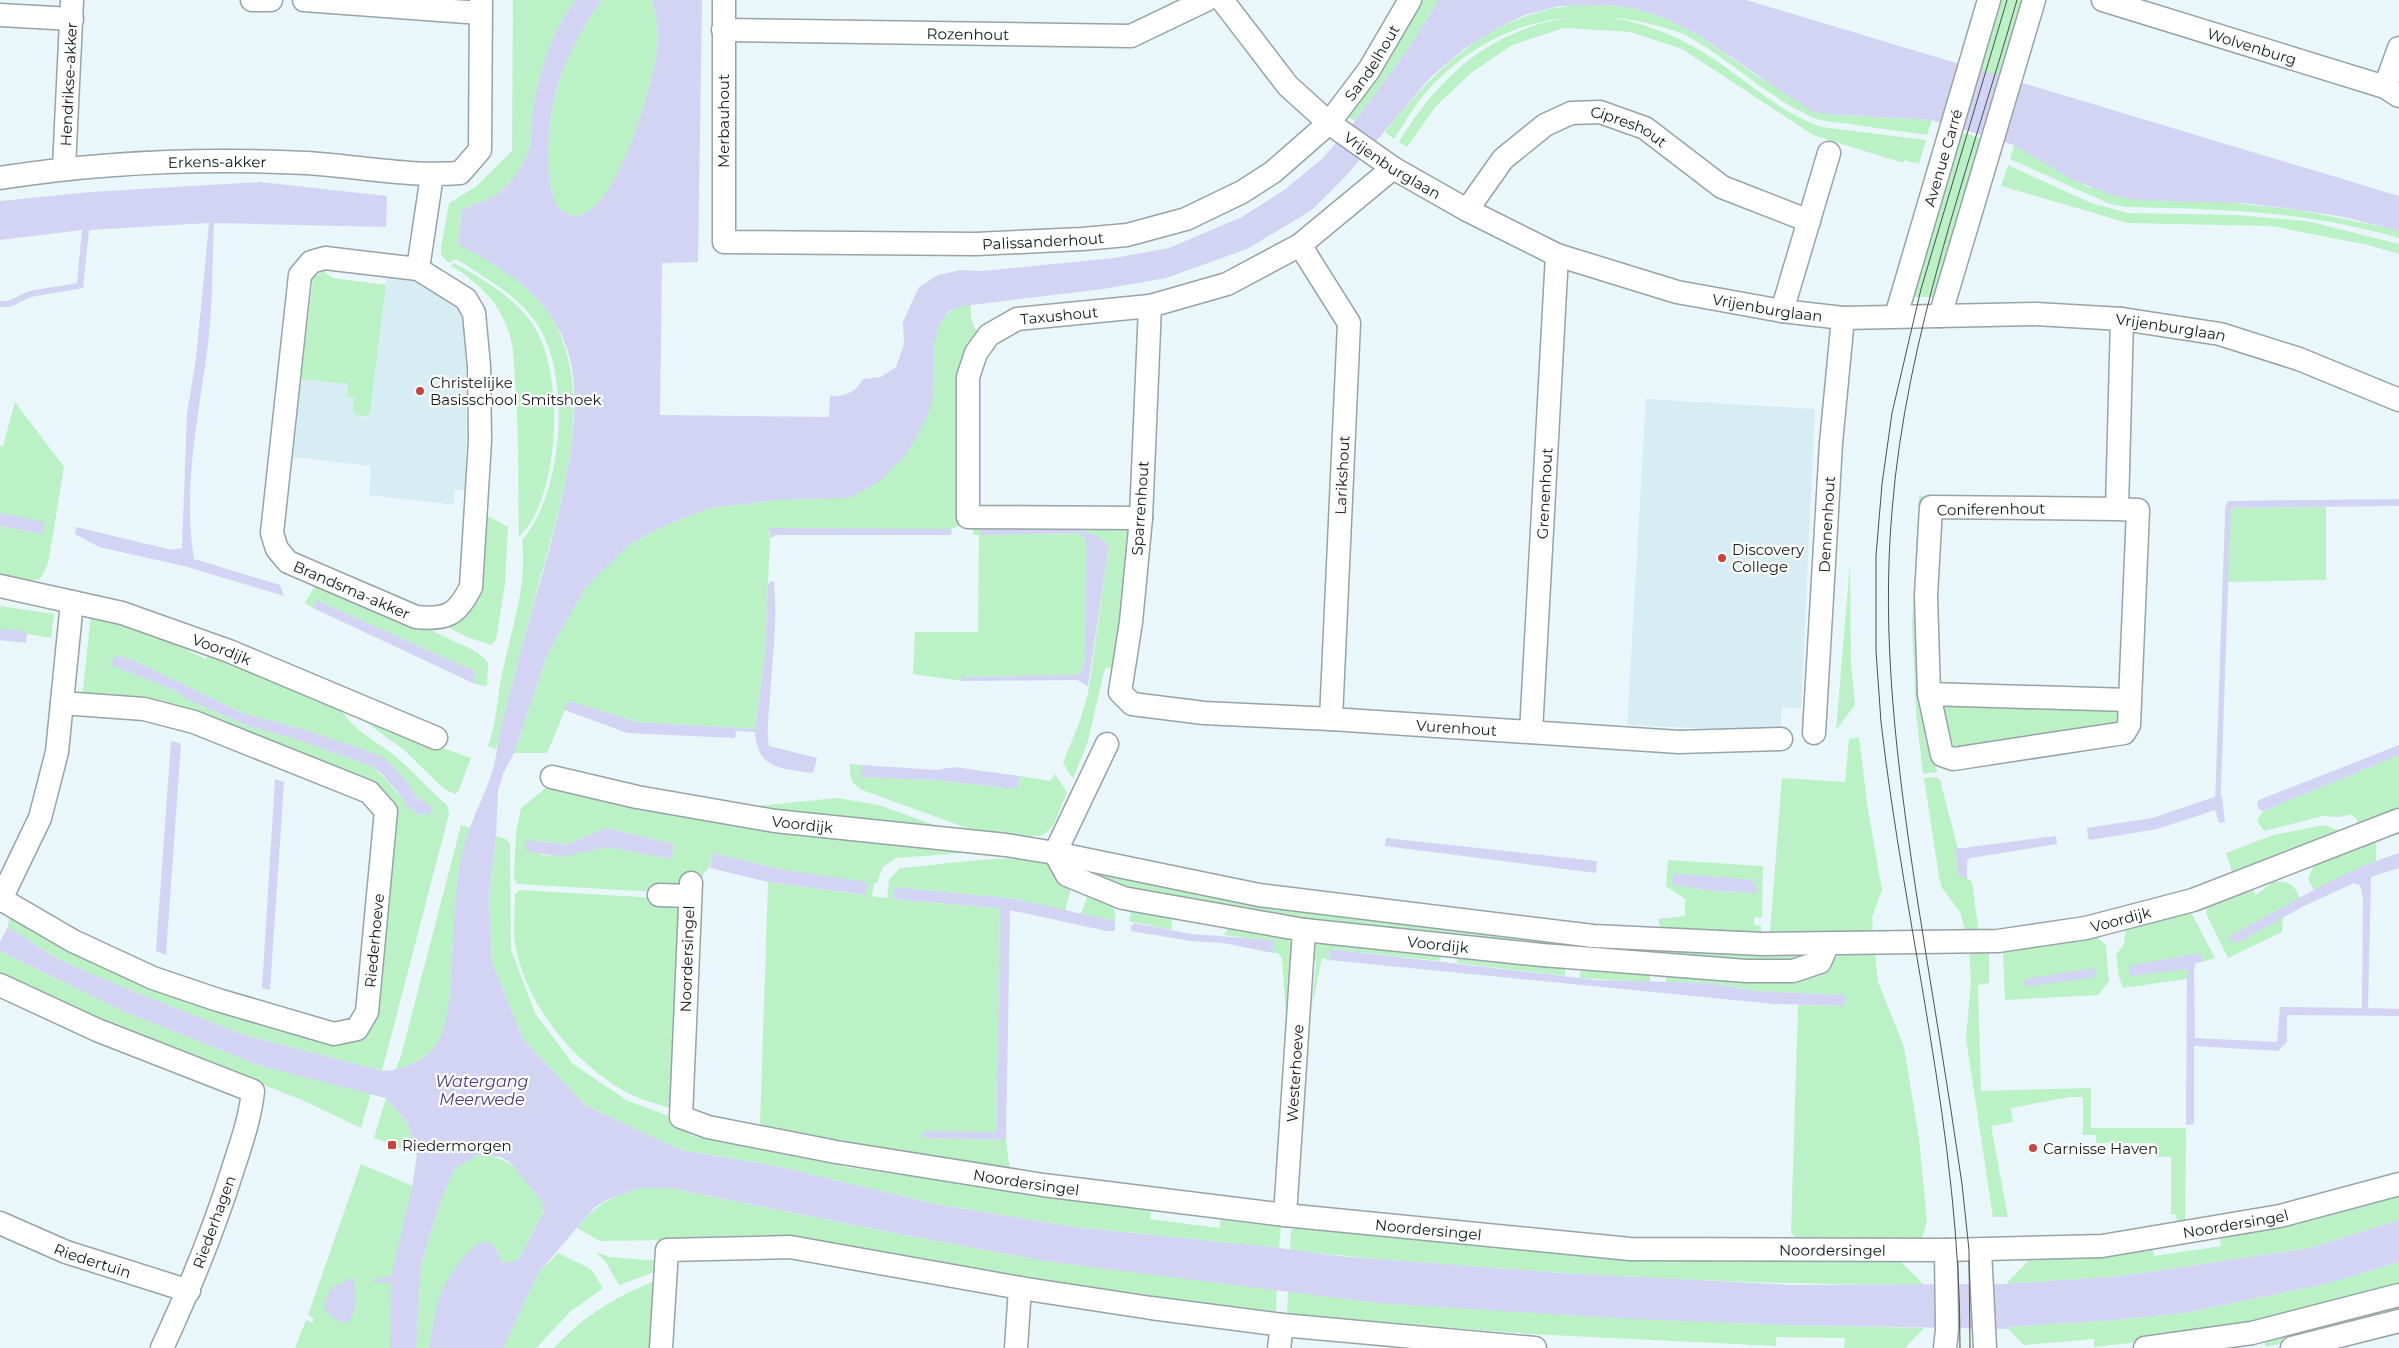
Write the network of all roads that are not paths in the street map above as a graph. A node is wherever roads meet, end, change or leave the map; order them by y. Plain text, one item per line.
1 (252, 0) edge
2 (271, 0) edge
3 (304, 0) edge
4 (724, 0) edge
5 (1206, 0) edge
6 (1222, 0) edge
7 (1410, 0) edge
8 (1989, 0) edge
9 (2034, 0) edge
10 (2103, 0) edge
11 (480, 7) edge
12 (72, 10) edge
13 (0, 15) edge
14 (723, 30) junction
15 (2399, 48) edge
16 (2392, 92) edge
17 (1336, 128) junction
18 (1829, 153) dead end
19 (64, 168) junction
20 (1393, 168) junction
21 (432, 175) junction
22 (0, 178) edge
23 (1467, 210) junction
24 (1809, 221) junction
25 (724, 242) joint
26 (1300, 245) junction
27 (1557, 254) junction
28 (418, 269) junction
29 (1150, 306) junction
30 (1782, 311) junction
31 (1896, 316) junction
32 (1940, 316) junction
33 (1843, 318) junction
34 (2122, 318) junction
35 (2399, 400) edge
36 (2117, 509) junction
37 (1141, 518) junction
38 (0, 586) edge
39 (72, 602) junction
40 (1929, 694) junction
41 (2129, 700) junction
42 (62, 703) junction
43 (1132, 704) joint
44 (1331, 719) junction
45 (1531, 732) junction
46 (1814, 733) dead end
47 (436, 738) dead end
48 (1781, 739) dead end
49 (1107, 744) dead end
50 (552, 777) dead end
51 (2399, 820) edge
52 (1055, 853) junction
53 (659, 895) dead end
54 (0, 900) edge
55 (1304, 930) junction
56 (1828, 944) junction
57 (0, 984) edge
58 (2399, 1184) edge
59 (1285, 1215) junction
60 (0, 1223) edge
61 (1946, 1250) junction
62 (1980, 1250) junction
63 (1020, 1288) junction
64 (189, 1290) junction
65 (2399, 1295) edge
66 (2399, 1321) edge
67 (1282, 1325) junction
68 (1984, 1338) edge
69 (1946, 1339) edge
70 (2252, 1340) edge
71 (1485, 1346) edge
72 (162, 1348) edge
73 (661, 1348) edge
74 (1016, 1348) edge
75 (1279, 1348) edge
76 (1535, 1348) edge
77 (2145, 1348) edge
78 (2292, 1348) edge

1 - 2 street
3 - 11 street
4 - 14 street, Merbauhout
5 - 14 street, Rozenhout
6 - 17 street, Vrijenburglaan
7 - 17 street, Sandelhout
8 - 31 street, Avenue Carré
9 - 32 street
10 - 16 street, Wolvenburg
11 - 21 street, Erkens-akker
12 - 13 street
12 - 19 street, Hendrikse-akker
14 - 25 street, Merbauhout
15 - 16 street
17 - 20 street, Vrijenburglaan
17 - 25 street, Palissanderhout
18 - 24 street
19 - 21 street, Erkens-akker
19 - 22 street, Erkens-akker
20 - 23 street, Vrijenburglaan
20 - 26 street, Taxushout
21 - 28 street
23 - 24 street, Cipreshout
23 - 27 street, Vrijenburglaan
24 - 30 street
26 - 29 street, Taxushout
26 - 44 street, Larikshout
27 - 30 street, Vrijenburglaan
27 - 45 street, Grenenhout
28 - 28 street, Brandsma-akker
29 - 37 street, Sparrenhout
29 - 37 street, Taxushout
30 - 33 street, Vrijenburglaan
31 - 32 street, Vrijenburglaan
31 - 33 street, Vrijenburglaan
32 - 34 street, Vrijenburglaan
33 - 46 street, Dennenhout
34 - 35 street, Vrijenburglaan
34 - 36 street
36 - 40 street, Coniferenhout
36 - 41 street, Coniferenhout
37 - 43 street, Sparrenhout
38 - 39 street, Voordijk
39 - 42 street, Riederhoeve
39 - 47 street, Voordijk
40 - 41 street
40 - 41 street, Coniferenhout
42 - 54 street, Riederhoeve
42 - 54 street, Riederhoeve
43 - 44 street, Vurenhout
44 - 45 street, Vurenhout
45 - 48 street, Vurenhout
49 - 52 street
50 - 52 street, Voordijk
51 - 56 street, Voordijk
52 - 55 street, Voordijk
52 - 56 street, Voordijk
53 - 59 street, Noordersingel
55 - 56 street, Voordijk
55 - 59 street, Westerhoeve
57 - 64 street, Riederhagen
58 - 62 street, Noordersingel
59 - 61 street, Noordersingel
60 - 64 street, Riedertuin
61 - 62 street, Noordersingel
61 - 69 street
62 - 68 street
63 - 67 street
63 - 73 street
63 - 74 street
64 - 72 street, Riederhagen
65 - 70 street
66 - 78 street
67 - 71 street
67 - 75 street
70 - 77 street
71 - 76 street

